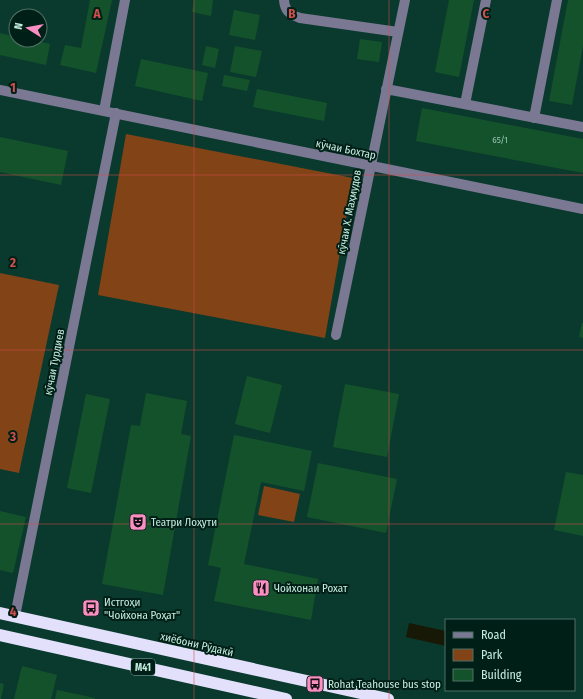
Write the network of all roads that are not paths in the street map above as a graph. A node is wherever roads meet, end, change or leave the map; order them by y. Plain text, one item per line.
1 (125, 0) edge
2 (284, 0) edge
3 (405, 0) edge
4 (486, 0) edge
5 (557, 0) edge
6 (398, 32) junction
7 (386, 89) junction
8 (0, 90) edge
9 (465, 104) junction
10 (104, 111) junction
11 (116, 113) junction
12 (534, 118) junction
13 (583, 127) edge
14 (370, 166) junction
15 (583, 209) edge
16 (336, 335) dead end
17 (0, 613) edge
18 (15, 616) junction
19 (0, 635) edge
20 (286, 699) edge
21 (388, 699) edge

1 - 10 street
2 - 6 street
3 - 6 street, кӯчаи Х. Маҳмудов
4 - 9 street
5 - 12 street
6 - 7 street, кӯчаи Х. Маҳмудов
7 - 9 street
7 - 14 street, кӯчаи Х. Маҳмудов
8 - 10 street, кӯчаи Бохтар
9 - 12 street
10 - 11 street, кӯчаи Бохтар
11 - 14 street, кӯчаи Бохтар
11 - 18 street, кӯчаи Турдиев
12 - 13 street
14 - 15 street, кӯчаи Бохтар
14 - 16 street, кӯчаи Х. Маҳмудов
17 - 18 highway, хиёбони Рӯдакӣ
18 - 21 highway, хиёбони Рӯдакӣ
19 - 20 highway, M41

